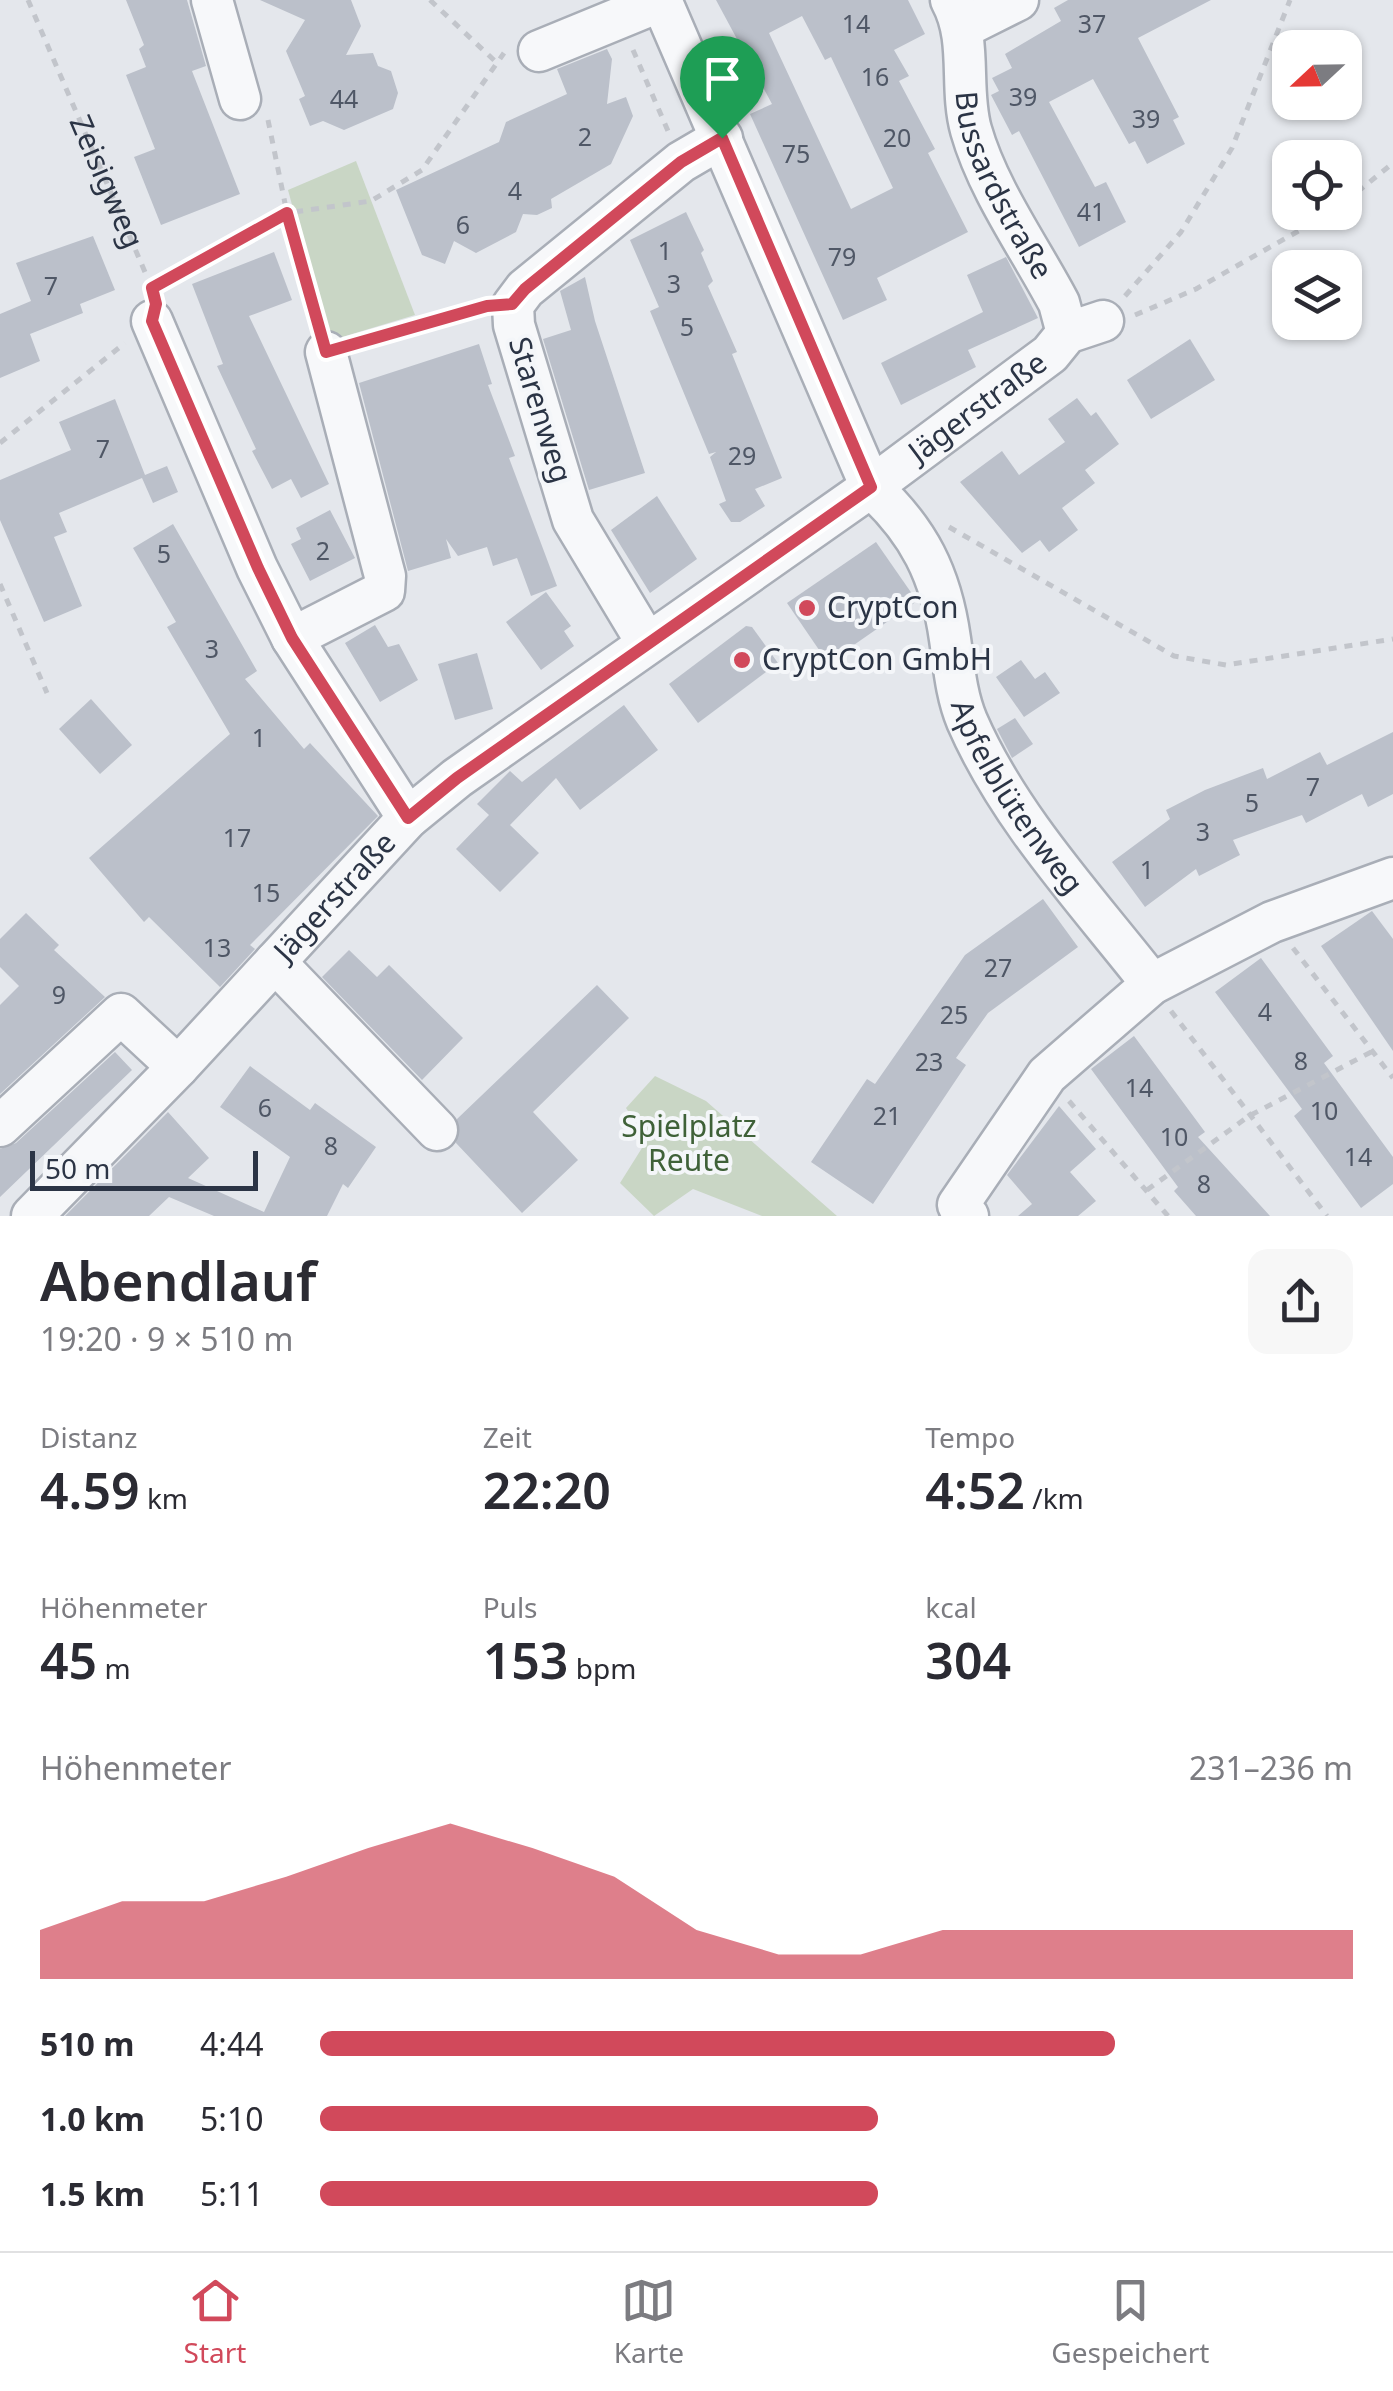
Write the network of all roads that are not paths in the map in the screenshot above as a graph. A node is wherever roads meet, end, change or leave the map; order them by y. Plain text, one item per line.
1 (212, 0) edge
2 (661, 0) edge
3 (1018, 0) edge
4 (956, 14) edge
5 (527, 46) road end
6 (240, 99) dead end
7 (722, 138) junction
8 (152, 304) road end
9 (1085, 327) joint
10 (326, 352) road end
11 (871, 487) junction
12 (292, 638) junction
13 (647, 643) junction
14 (408, 818) junction
15 (1393, 878) edge
16 (275, 962) junction
17 (1152, 984) junction
18 (178, 1067) junction
19 (0, 1126) edge
20 (437, 1130) dead end
21 (959, 1212) edge
22 (32, 1216) edge

1 - 6 street
2 - 5 street
2 - 7 street
3 - 4 street, Bussardstraße
4 - 9 street, Bussardstraße
7 - 11 street
7 - 13 street, Starenweg
8 - 12 street
9 - 11 street, Jägerstraße
10 - 12 street
11 - 13 street, Jägerstraße
11 - 17 street, Apfelblütenweg
12 - 14 street
13 - 14 street, Jägerstraße
14 - 16 street, Jägerstraße
15 - 17 street
16 - 18 street, Jägerstraße
16 - 20 street
17 - 21 street
18 - 19 street
18 - 22 street, Jägerstraße

